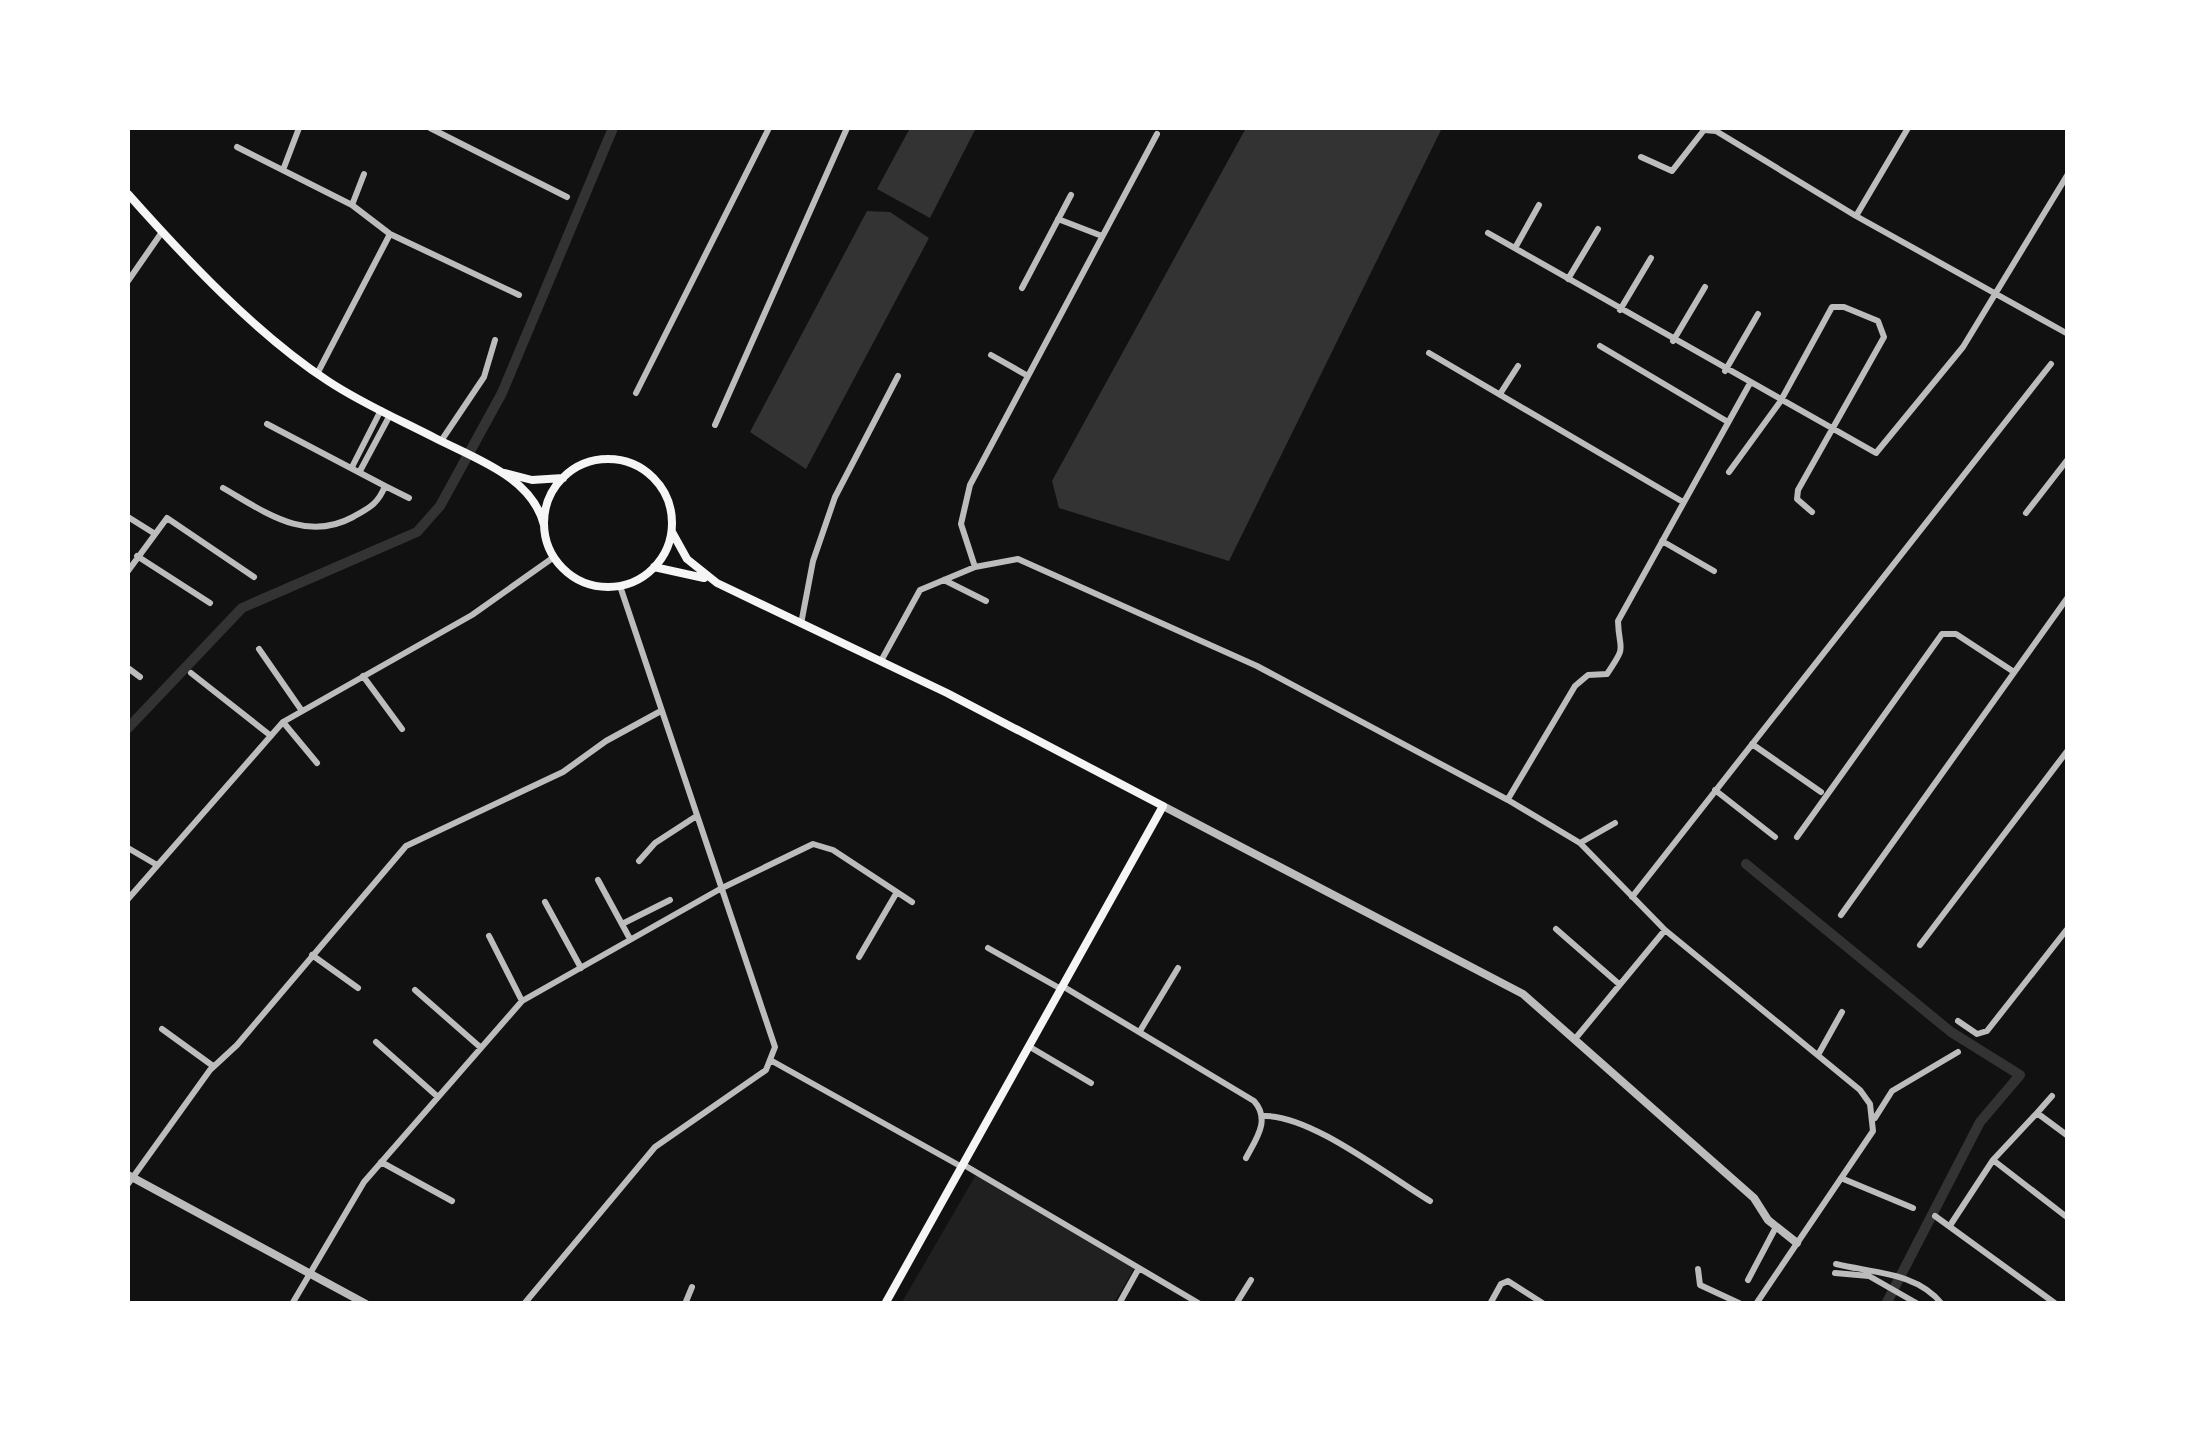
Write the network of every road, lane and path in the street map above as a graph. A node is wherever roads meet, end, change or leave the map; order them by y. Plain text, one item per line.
1 (299, 128) edge
2 (430, 128) edge
3 (770, 128) edge
4 (848, 128) edge
5 (1908, 128) edge
6 (1718, 129) edge
7 (1156, 134) dead end
8 (237, 147) dead end
9 (1642, 157) dead end
10 (283, 170) junction
11 (364, 174) dead end
12 (2068, 174) edge
13 (128, 194) edge
14 (1071, 195) dead end
15 (567, 198) dead end
16 (1538, 205) dead end
17 (352, 206) junction
18 (1856, 216) junction
19 (1058, 219) junction
20 (1598, 229) dead end
21 (162, 232) junction
22 (1488, 233) dead end
23 (390, 234) junction
24 (1102, 236) junction
25 (1515, 248) junction
26 (1651, 258) dead end
27 (1568, 280) junction
28 (128, 281) edge
29 (1704, 287) dead end
30 (1022, 288) dead end
31 (1996, 291) junction
32 (520, 295) dead end
33 (1620, 310) junction
34 (1758, 314) dead end
35 (2068, 334) edge
36 (495, 340) dead end
37 (1673, 341) junction
38 (1600, 346) dead end
39 (1429, 352) dead end
40 (991, 355) dead end
41 (2051, 364) dead end
42 (1518, 366) dead end
43 (1726, 371) junction
44 (318, 374) junction
45 (898, 376) dead end
46 (1028, 376) junction
47 (1749, 385) junction
48 (636, 393) dead end
49 (1500, 394) junction
50 (1780, 402) junction
51 (386, 412) junction
52 (1728, 422) junction
53 (267, 424) dead end
54 (715, 425) dead end
55 (1830, 430) junction
56 (441, 441) junction
57 (2068, 459) edge
58 (356, 469) junction
59 (500, 472) junction
60 (1728, 472) dead end
61 (563, 478) junction
62 (385, 486) junction
63 (223, 488) dead end
64 (410, 498) dead end
65 (1684, 502) junction
66 (1812, 512) dead end
67 (2026, 514) dead end
68 (128, 517) edge
69 (544, 525) junction
70 (152, 532) junction
71 (672, 532) junction
72 (1662, 541) junction
73 (137, 556) junction
74 (554, 557) junction
75 (975, 567) junction
76 (654, 568) junction
77 (128, 571) edge
78 (1714, 571) dead end
79 (254, 577) dead end
80 (944, 580) junction
81 (717, 583) junction
82 (620, 586) junction
83 (2068, 597) edge
84 (986, 601) dead end
85 (210, 603) dead end
86 (801, 626) junction
87 (259, 649) dead end
88 (881, 661) junction
89 (128, 668) edge
90 (2014, 672) junction
91 (191, 674) dead end
92 (363, 676) junction
93 (140, 677) dead end
94 (302, 710) junction
95 (659, 712) junction
96 (283, 722) junction
97 (402, 729) dead end
98 (271, 736) junction
99 (1752, 744) junction
100 (2068, 750) edge
101 (317, 763) dead end
102 (1715, 790) junction
103 (1821, 792) dead end
104 (1508, 800) junction
105 (1163, 806) junction
106 (695, 817) junction
107 (1615, 823) dead end
108 (1776, 837) dead end
109 (1797, 837) dead end
110 (1580, 843) junction
111 (128, 848) edge
112 (639, 861) dead end
113 (157, 866) junction
114 (598, 880) dead end
115 (720, 889) junction
116 (896, 892) junction
117 (1632, 897) junction
118 (128, 900) edge
119 (670, 900) dead end
120 (545, 902) dead end
121 (912, 902) dead end
122 (1842, 915) dead end
123 (622, 924) junction
124 (2068, 928) edge
125 (1556, 929) dead end
126 (1665, 930) junction
127 (489, 936) dead end
128 (630, 940) junction
129 (1920, 945) dead end
130 (988, 948) dead end
131 (312, 954) junction
132 (859, 957) dead end
133 (582, 968) junction
134 (1178, 968) dead end
135 (1619, 984) junction
136 (358, 988) dead end
137 (1063, 989) junction
138 (414, 990) dead end
139 (522, 1000) junction
140 (1842, 1012) dead end
141 (1958, 1021) dead end
142 (162, 1029) dead end
143 (1140, 1031) junction
144 (1575, 1039) junction
145 (376, 1042) dead end
146 (480, 1047) junction
147 (1030, 1047) junction
148 (1958, 1052) dead end
149 (1818, 1055) junction
150 (772, 1061) junction
151 (213, 1066) junction
152 (1091, 1083) dead end
153 (2052, 1096) dead end
154 (438, 1097) junction
155 (2038, 1113) junction
156 (1263, 1116) junction
157 (1874, 1119) junction
158 (2068, 1136) edge
159 (1246, 1158) dead end
160 (1993, 1160) junction
161 (382, 1162) junction
162 (963, 1166) junction
163 (1841, 1178) junction
164 (129, 1179) edge
165 (452, 1201) dead end
166 (1430, 1201) dead end
167 (1913, 1208) dead end
168 (1935, 1216) dead end
169 (2068, 1218) edge
170 (1950, 1224) junction
171 (1776, 1227) junction
172 (1797, 1243) junction
173 (1139, 1268) junction
174 (1698, 1269) dead end
175 (309, 1273) junction
176 (1251, 1280) dead end
177 (1748, 1280) dead end
178 (692, 1288) dead end
179 (292, 1304) edge
180 (366, 1304) edge
181 (524, 1304) edge
182 (685, 1304) edge
183 (886, 1304) edge
184 (1119, 1304) edge
185 (1200, 1304) edge
186 (1236, 1304) edge
187 (1490, 1304) edge
188 (1544, 1304) edge
189 (1741, 1304) edge
190 (1756, 1304) edge
191 (1918, 1304) edge
192 (1942, 1304) edge
193 (2056, 1304) edge

1 - 10 street
2 - 15 street
3 - 48 street
4 - 54 street
5 - 18 street
6 - 9 street
6 - 18 street
7 - 24 street
8 - 10 street
10 - 17 street
11 - 17 street
12 - 31 street
13 - 21 main road
14 - 19 street
16 - 25 street
17 - 23 street
18 - 31 street
19 - 24 street
19 - 30 street
20 - 27 street
21 - 28 street
21 - 44 main road
22 - 25 street
23 - 32 street
23 - 44 street
24 - 46 street
25 - 27 street
26 - 33 street
27 - 33 street
29 - 37 street
31 - 35 street
31 - 55 street
33 - 37 street
34 - 43 street
36 - 56 street
37 - 43 street
38 - 52 street
39 - 49 street
40 - 46 street
41 - 99 street
42 - 49 street
43 - 47 street
44 - 51 main road
45 - 86 street
46 - 75 street
47 - 50 street
47 - 52 street
49 - 65 street
50 - 55 street
50 - 55 street
50 - 60 street
51 - 56 main road
51 - 58 street
52 - 65 street
53 - 58 street
55 - 66 street
56 - 59 main road
57 - 67 street
58 - 62 street
59 - 61 main road
59 - 69 main road
61 - 69 main road
61 - 71 main road
62 - 63 street
62 - 64 street
65 - 72 street
68 - 70 street
69 - 74 main road
70 - 73 street
70 - 79 street
71 - 76 main road
71 - 81 main road
72 - 78 street
72 - 104 street
73 - 77 street
73 - 85 street
74 - 82 main road
74 - 92 street
75 - 80 street
75 - 104 street
76 - 81 main road
76 - 82 main road
80 - 84 street
80 - 88 street
81 - 86 main road
82 - 95 street
83 - 90 street
86 - 88 main road
87 - 94 street
88 - 105 main road
89 - 93 street
90 - 109 street
90 - 122 street
91 - 98 street
92 - 94 street
92 - 97 street
94 - 96 street
95 - 106 street
95 - 131 street
96 - 98 street
96 - 101 street
98 - 113 street
99 - 102 street
99 - 103 street
100 - 129 street
102 - 108 street
102 - 117 street
104 - 110 street
105 - 137 main road
105 - 144 street
106 - 112 street
106 - 115 street
107 - 110 street
110 - 117 street
111 - 113 street
113 - 118 street
114 - 123 street
115 - 116 street
115 - 128 street
115 - 150 street
116 - 121 street
116 - 132 street
117 - 126 street
119 - 123 street
120 - 133 street
123 - 128 street
124 - 141 street
125 - 135 street
126 - 135 street
126 - 149 street
127 - 139 street
128 - 133 street
130 - 137 street
131 - 136 street
131 - 151 street
133 - 139 street
134 - 143 street
135 - 144 street
137 - 143 street
137 - 147 main road
138 - 146 street
139 - 146 street
140 - 149 street
142 - 151 street
143 - 156 street
144 - 171 street
145 - 154 street
146 - 154 street
147 - 152 street
147 - 162 main road
148 - 157 street
149 - 157 street
150 - 162 street
150 - 181 street
151 - 164 street
153 - 155 street
154 - 161 street
155 - 158 street
155 - 160 street
156 - 159 street
156 - 166 street
157 - 163 street
160 - 169 street
160 - 170 street
161 - 165 street
161 - 175 street
162 - 173 street
162 - 183 main road
163 - 167 street
163 - 172 street
164 - 175 street
168 - 170 street
170 - 193 street
171 - 172 street
171 - 177 street
172 - 190 street
173 - 184 street
173 - 185 street
174 - 189 street
175 - 179 street
175 - 180 street
176 - 186 street
178 - 182 street
187 - 188 street
191 - 192 street

